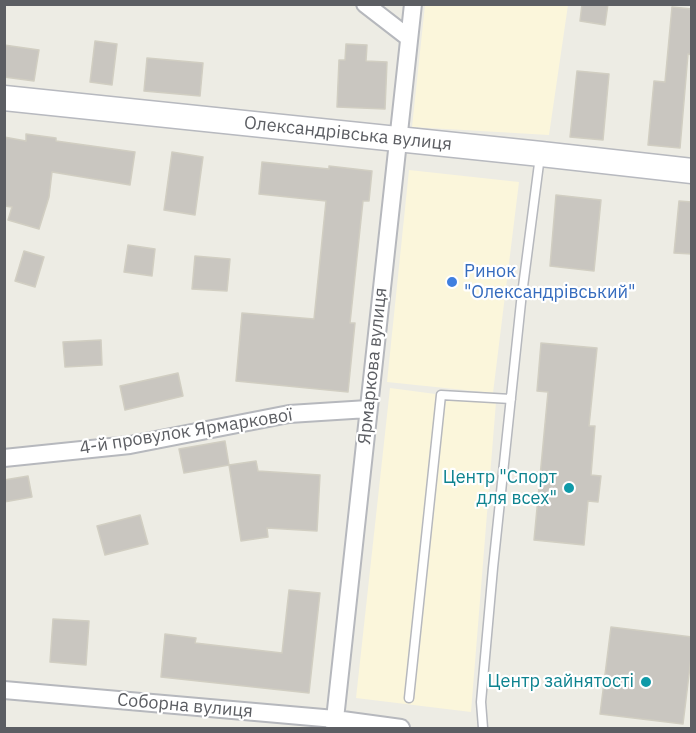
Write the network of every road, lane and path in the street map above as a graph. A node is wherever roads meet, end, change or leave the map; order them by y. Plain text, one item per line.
1 (365, 4) edge
2 (413, 4) edge
3 (410, 38) junction
4 (4, 98) edge
5 (397, 139) junction
6 (541, 154) junction
7 (692, 171) edge
8 (511, 399) junction
9 (368, 408) junction
10 (4, 458) edge
11 (4, 690) edge
12 (409, 698) dead end
13 (334, 724) edge
14 (401, 729) edge
15 (483, 729) edge

1 - 3 street
2 - 3 street, Ярмаркова вулиця
3 - 5 street, Ярмаркова вулиця
4 - 5 main road, Олександрівська вулиця
5 - 6 main road, Олександрівська вулиця
5 - 9 street, Ярмаркова вулиця
6 - 7 main road, Олександрівська вулиця
6 - 8 lane
8 - 12 lane
8 - 15 lane
9 - 10 street, 4-й провулок Ярмаркової
9 - 13 street, Ярмаркова вулиця
11 - 13 street, Соборна вулиця
13 - 14 street, Соборна вулиця

